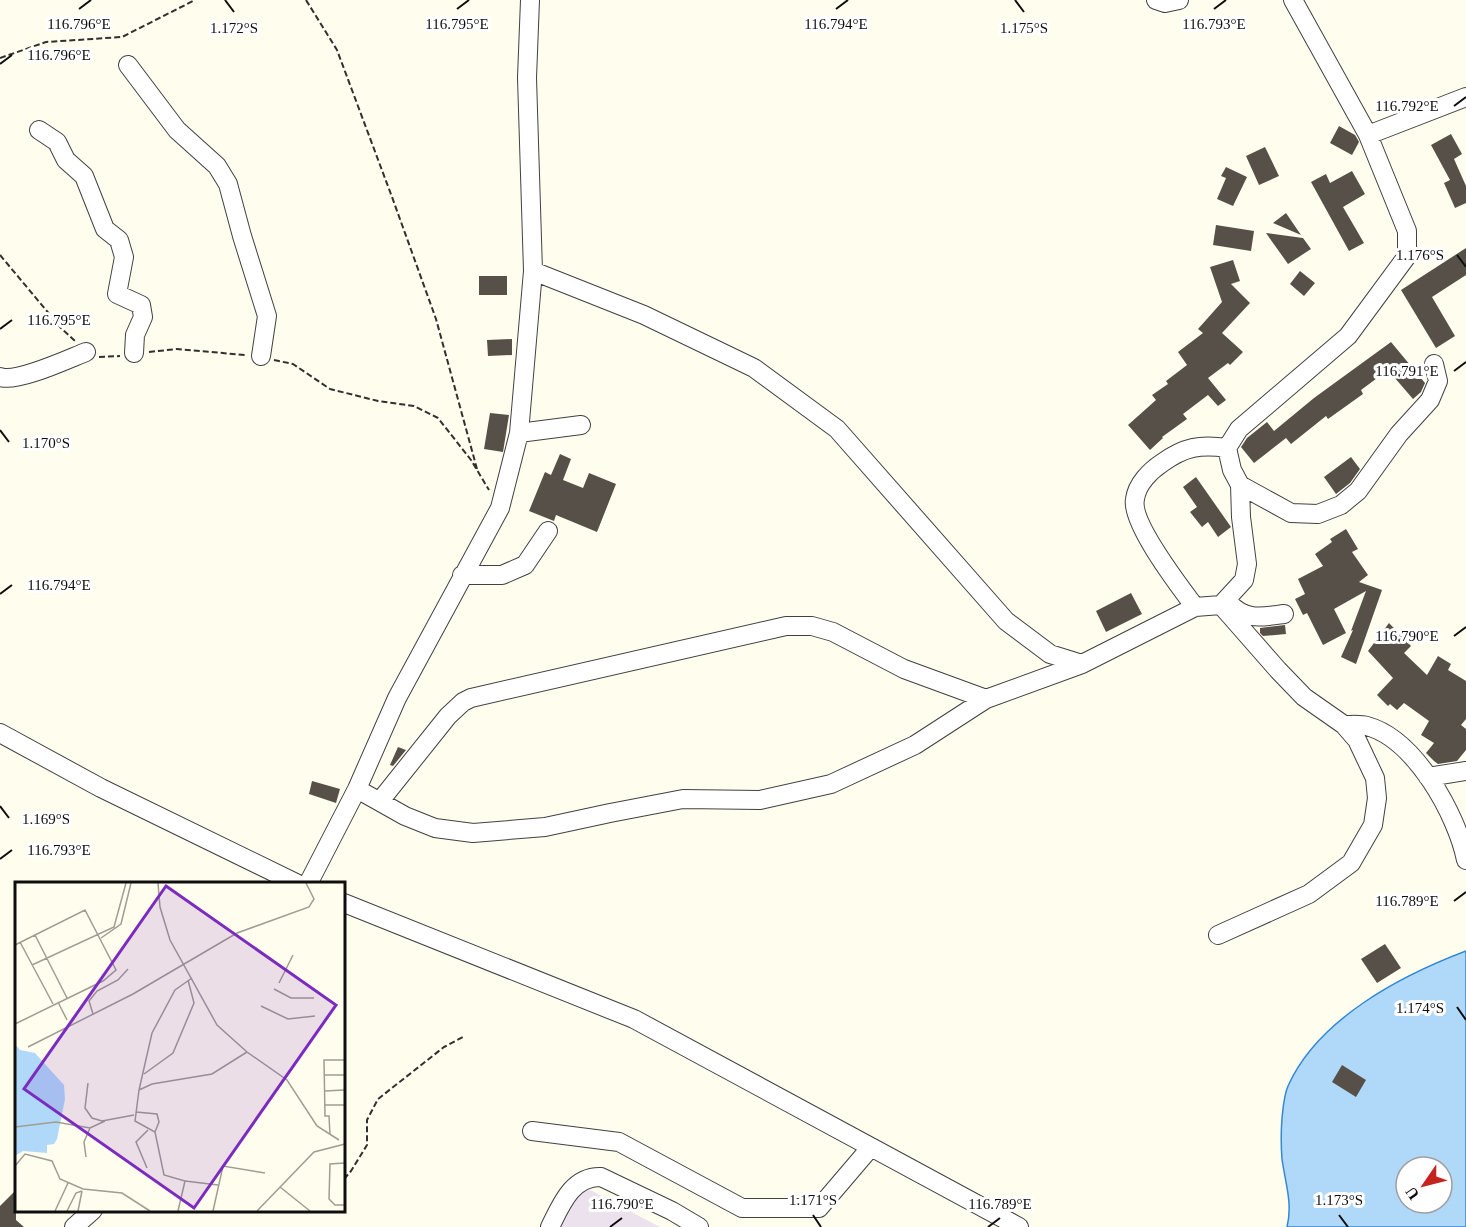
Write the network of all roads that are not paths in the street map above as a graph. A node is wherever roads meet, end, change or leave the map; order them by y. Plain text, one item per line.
1 (530, 0) edge
2 (1156, 0) edge
3 (1179, 0) edge
4 (1293, 0) edge
5 (128, 65) dead end
6 (1466, 97) edge
7 (39, 130) dead end
8 (1368, 135) junction
9 (533, 271) junction
10 (87, 352) road end
11 (134, 353) road end
12 (261, 357) road end
13 (1434, 364) dead end
14 (0, 377) edge
15 (581, 425) dead end
16 (519, 433) junction
17 (1227, 448) junction
18 (1240, 485) junction
19 (548, 531) dead end
20 (462, 575) junction
21 (1223, 602) junction
22 (1195, 607) junction
23 (1284, 614) dead end
24 (1082, 664) junction
25 (986, 699) junction
26 (1344, 724) junction
27 (0, 733) edge
28 (1466, 771) edge
29 (1428, 777) junction
30 (357, 789) junction
31 (380, 801) junction
32 (1466, 860) edge
33 (294, 882) edge
34 (309, 882) edge
35 (345, 903) edge
36 (1218, 935) dead end
37 (532, 1131) dead end
38 (871, 1147) junction
39 (91, 1212) edge
40 (74, 1227) edge
41 (550, 1227) edge
42 (699, 1227) edge
43 (1019, 1227) edge

1 - 9 street
2 - 3 street
4 - 8 street
5 - 12 street
6 - 8 street
7 - 11 street
8 - 17 street
9 - 16 street
9 - 24 street
10 - 14 street
13 - 18 street
15 - 16 street
16 - 20 street
17 - 18 street
17 - 22 street
18 - 21 street
19 - 20 street
20 - 30 street
21 - 22 street
21 - 23 street
21 - 26 street
22 - 24 street
24 - 25 street
25 - 31 street
25 - 31 street
26 - 29 street
26 - 36 street
27 - 33 street
28 - 29 street
29 - 32 street
30 - 31 street
30 - 34 street
35 - 38 street
37 - 38 street
38 - 43 street
39 - 40 street
41 - 42 street

